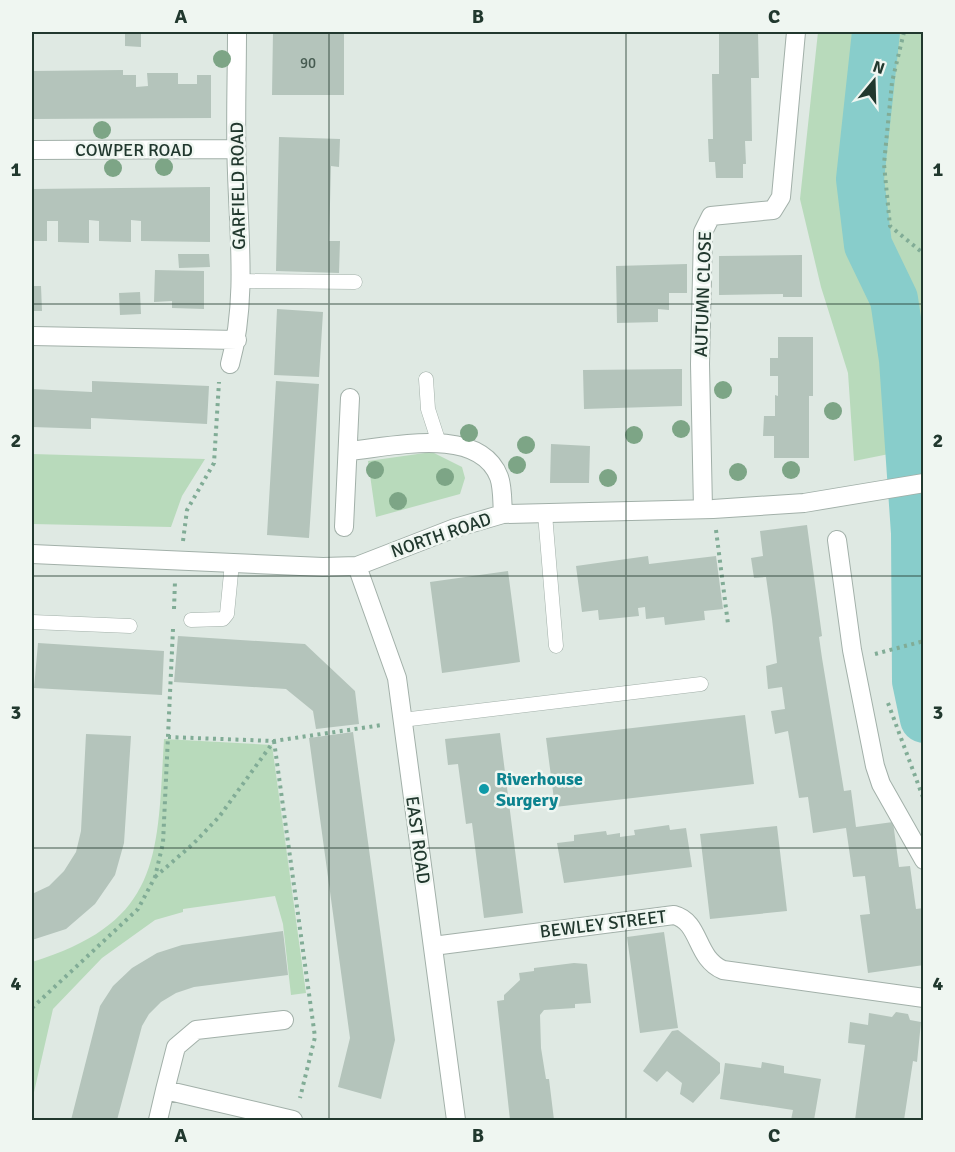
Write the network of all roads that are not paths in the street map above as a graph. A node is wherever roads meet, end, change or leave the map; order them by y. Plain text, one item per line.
1 (237, 32) edge
2 (796, 32) edge
3 (236, 149) junction
4 (32, 150) edge
5 (240, 281) junction
6 (355, 282) dead end
7 (32, 336) edge
8 (237, 340) junction
9 (226, 368) road end
10 (426, 379) dead end
11 (350, 398) dead end
12 (439, 442) junction
13 (349, 451) junction
14 (924, 483) edge
15 (703, 509) junction
16 (503, 514) junction
17 (544, 514) junction
18 (344, 527) dead end
19 (837, 540) dead end
20 (32, 554) edge
21 (232, 563) junction
22 (357, 566) junction
23 (191, 620) dead end
24 (32, 622) edge
25 (130, 626) dead end
26 (556, 646) dead end
27 (701, 684) dead end
28 (402, 720) junction
29 (924, 860) edge
30 (433, 946) junction
31 (924, 998) edge
32 (284, 1020) dead end
33 (165, 1090) junction
34 (296, 1113) edge
35 (158, 1120) edge
36 (456, 1120) edge

1 - 3 street, GARFIELD ROAD
2 - 15 street, AUTUMN CLOSE
3 - 4 street, COWPER ROAD
3 - 5 street, GARFIELD ROAD
5 - 6 lane
5 - 8 street, GARFIELD ROAD
7 - 8 street
8 - 9 street, GARFIELD ROAD
10 - 12 lane
11 - 13 street
12 - 13 street
12 - 16 street
13 - 18 street
14 - 15 street, NORTH ROAD
15 - 17 street, NORTH ROAD
16 - 17 street, NORTH ROAD
16 - 22 street, NORTH ROAD
17 - 26 lane
19 - 29 street
20 - 21 street, NORTH ROAD
21 - 22 street, NORTH ROAD
21 - 23 lane
22 - 28 street, EAST ROAD
24 - 25 lane
27 - 28 lane
28 - 30 street, EAST ROAD
30 - 31 street, BEWLEY STREET
30 - 36 street, EAST ROAD
32 - 33 street
33 - 34 street
33 - 35 street

